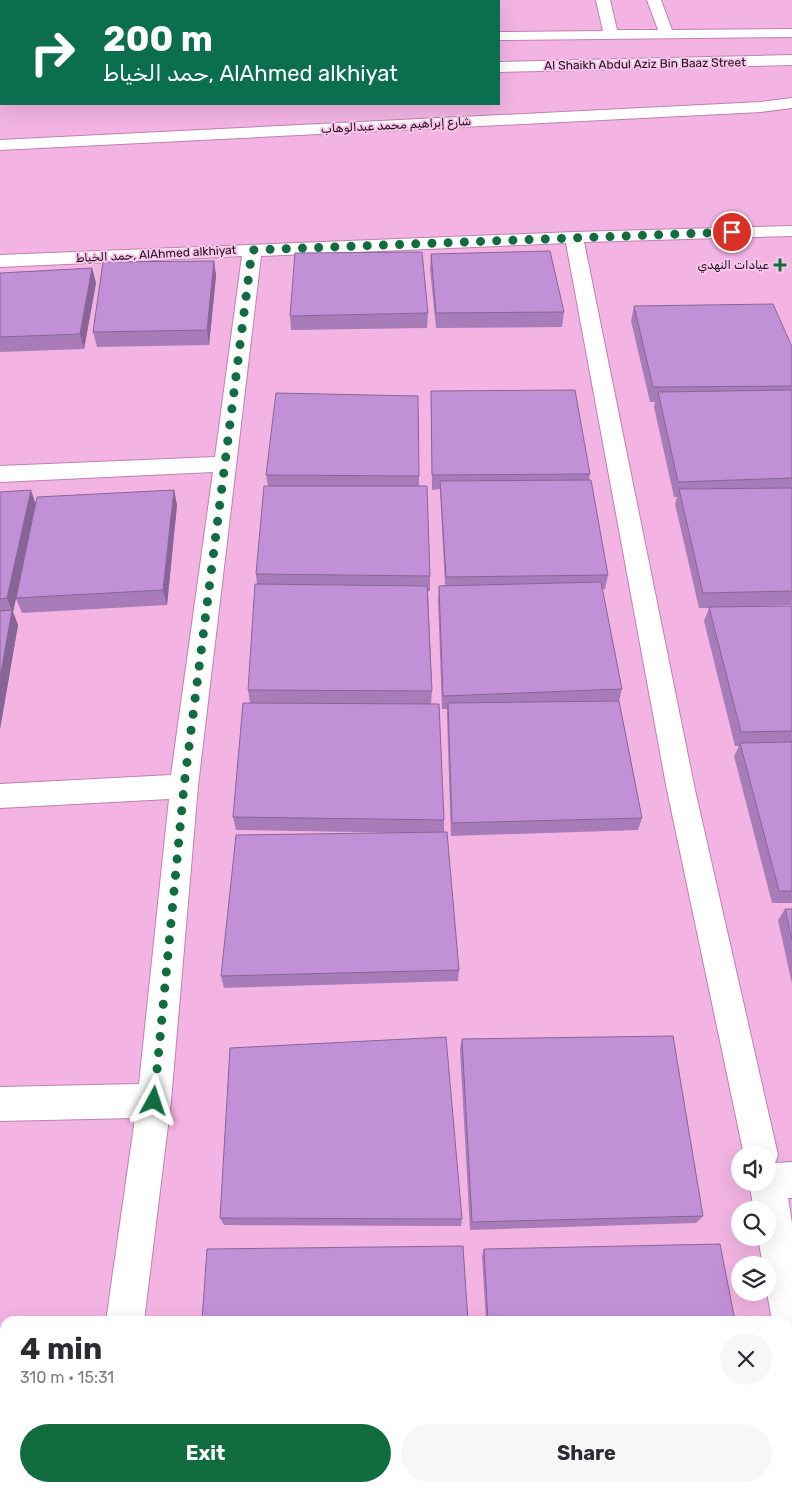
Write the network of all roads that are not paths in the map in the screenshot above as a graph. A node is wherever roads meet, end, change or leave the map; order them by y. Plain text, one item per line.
1 (603, 0) edge
2 (654, 0) edge
3 (666, 33) junction
4 (792, 33) edge
5 (611, 34) junction
6 (500, 36) edge
7 (792, 60) edge
8 (500, 67) edge
9 (792, 97) edge
10 (792, 103) edge
11 (497, 105) edge
12 (500, 105) edge
13 (368, 111) dead end
14 (0, 145) edge
15 (792, 231) edge
16 (574, 237) junction
17 (252, 250) junction
18 (0, 261) edge
19 (224, 464) junction
20 (0, 474) edge
21 (184, 786) junction
22 (0, 796) edge
23 (154, 1101) junction
24 (0, 1104) edge
25 (759, 1146) edge
26 (792, 1180) edge
27 (776, 1181) edge
28 (769, 1191) edge
29 (126, 1316) edge
30 (790, 1316) edge

1 - 5 street
2 - 3 street
3 - 4 street, Al Shaikh Abdul Aziz Bin Baaz Street
3 - 5 street, Al Shaikh Abdul Aziz Bin Baaz Street
5 - 6 street, Al Shaikh Abdul Aziz Bin Baaz Street
7 - 8 street, Al Shaikh Abdul Aziz Bin Baaz Street
9 - 12 street
10 - 14 street, شارع إبراهيم محمد عبدالوهاب
11 - 13 street
15 - 16 street, حمد الخياط, AlAhmed alkhiyat
16 - 17 street, حمد الخياط, AlAhmed alkhiyat
16 - 25 street
17 - 18 street, حمد الخياط, AlAhmed alkhiyat
17 - 19 street
19 - 20 street
19 - 21 street
21 - 22 street
21 - 23 street
23 - 24 street
23 - 29 street
26 - 27 street
28 - 30 street

